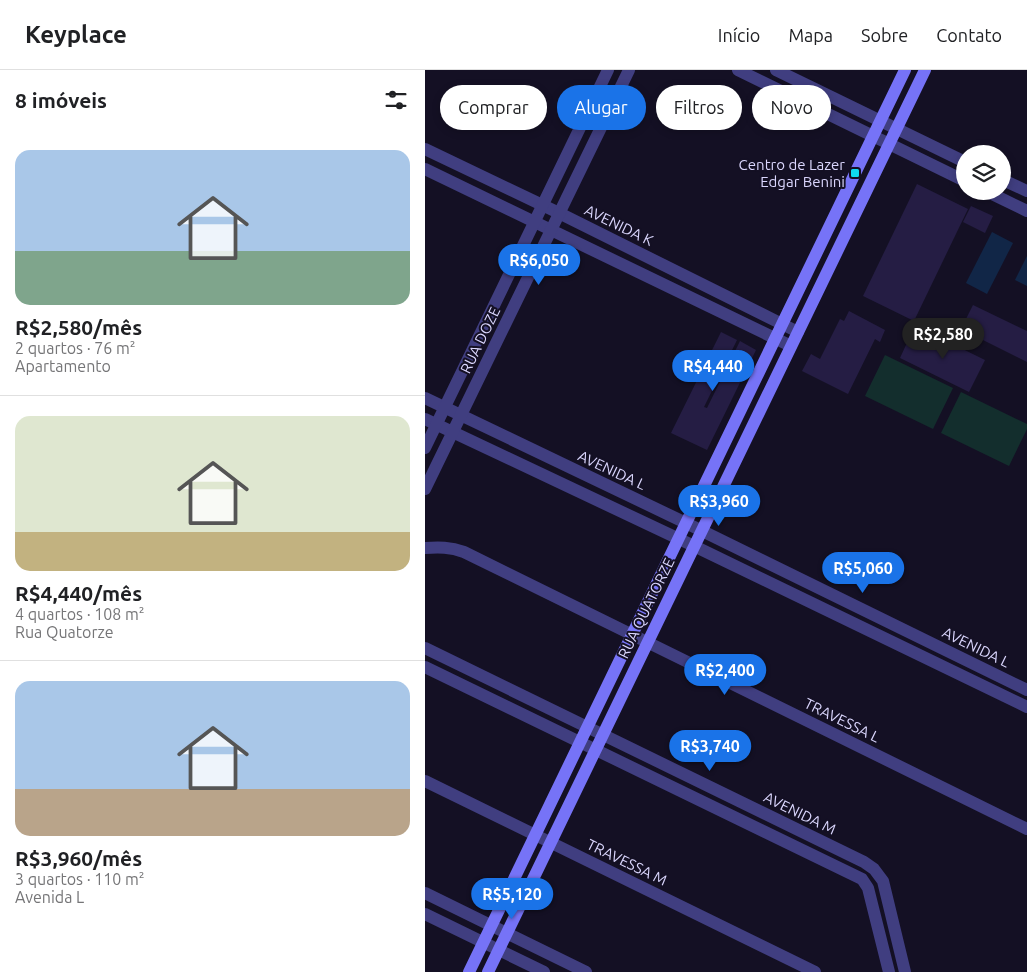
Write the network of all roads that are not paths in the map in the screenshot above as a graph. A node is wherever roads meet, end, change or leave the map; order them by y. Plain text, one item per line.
1 (608, 70) edge
2 (629, 70) edge
3 (738, 70) edge
4 (776, 70) edge
5 (905, 70) edge
6 (925, 70) edge
7 (880, 121) junction
8 (896, 129) junction
9 (873, 136) junction
10 (889, 143) junction
11 (425, 149) edge
12 (956, 158) edge
13 (425, 169) edge
14 (956, 176) edge
15 (1011, 184) edge
16 (1027, 191) edge
17 (1005, 200) edge
18 (543, 205) junction
19 (1027, 211) edge
20 (559, 213) junction
21 (535, 221) junction
22 (551, 229) junction
23 (782, 324) junction
24 (798, 332) junction
25 (775, 338) junction
26 (791, 346) junction
27 (425, 398) edge
28 (445, 408) junction
29 (461, 416) junction
30 (431, 422) edge
31 (453, 432) junction
32 (425, 448) edge
33 (425, 489) edge
34 (686, 523) junction
35 (701, 531) junction
36 (679, 539) junction
37 (694, 546) junction
38 (425, 548) edge
39 (894, 625) junction
40 (633, 636) junction
41 (888, 640) junction
42 (647, 643) junction
43 (425, 648) edge
44 (425, 667) edge
45 (1027, 690) edge
46 (1027, 707) edge
47 (588, 728) junction
48 (603, 735) junction
49 (581, 743) junction
50 (596, 750) junction
51 (425, 781) edge
52 (1027, 829) edge
53 (536, 835) junction
54 (551, 842) junction
55 (874, 869) junction
56 (862, 879) junction
57 (425, 893) edge
58 (425, 914) edge
59 (492, 926) junction
60 (507, 933) junction
61 (483, 943) junction
62 (498, 950) junction
63 (469, 972) edge
64 (488, 972) edge
65 (544, 972) edge
66 (586, 972) edge
67 (815, 972) edge
68 (889, 972) edge
69 (905, 972) edge

1 - 18 street, RUA DOZE
2 - 20 street, RUA DOZE
3 - 9 street
4 - 7 street
5 - 7 street, RUA QUATORZE
6 - 8 street, RUA QUATORZE
7 - 8 street
7 - 9 street, RUA QUATORZE
8 - 10 street, RUA QUATORZE
8 - 12 street
9 - 10 street
9 - 23 street, RUA QUATORZE
10 - 14 street
10 - 24 street, RUA QUATORZE
11 - 18 street, AVENIDA K
13 - 21 street
15 - 16 street
17 - 19 street
18 - 20 street, AVENIDA K
18 - 21 street, RUA DOZE
20 - 22 street, RUA DOZE
20 - 23 street, AVENIDA K
21 - 22 street
21 - 28 street, RUA DOZE
22 - 25 street
22 - 29 street, RUA DOZE
23 - 24 street, AVENIDA K
23 - 25 street, RUA QUATORZE
24 - 26 street, RUA QUATORZE
25 - 26 street
25 - 34 street, RUA QUATORZE
26 - 35 street, RUA QUATORZE
27 - 28 street, AVENIDA L
28 - 29 street, AVENIDA L
28 - 30 street, RUA DOZE
29 - 31 street, RUA DOZE
29 - 34 street, AVENIDA L
30 - 31 street
30 - 32 street, RUA DOZE
31 - 33 street, RUA DOZE
31 - 36 street
34 - 35 street, AVENIDA L
34 - 36 street, RUA QUATORZE
35 - 37 street, RUA QUATORZE
35 - 39 street, AVENIDA L
36 - 37 street
36 - 40 street, RUA QUATORZE
37 - 41 street
37 - 42 street, RUA QUATORZE
38 - 40 street, TRAVESSA L
39 - 41 street
39 - 45 street, AVENIDA L
40 - 42 street, TRAVESSA L
40 - 47 street, RUA QUATORZE
41 - 46 street
42 - 48 street, RUA QUATORZE
42 - 52 street, TRAVESSA L
43 - 47 street, AVENIDA M
44 - 49 street
47 - 48 street, AVENIDA M
47 - 49 street, RUA QUATORZE
48 - 50 street, RUA QUATORZE
48 - 55 street, AVENIDA M
49 - 50 street
49 - 53 street, RUA QUATORZE
50 - 54 street, RUA QUATORZE
50 - 56 street
51 - 53 street, TRAVESSA M
53 - 54 street, TRAVESSA M
53 - 59 street, RUA QUATORZE
54 - 60 street, RUA QUATORZE
54 - 67 street, TRAVESSA M
55 - 56 street
55 - 69 street
56 - 68 street
57 - 59 street
58 - 61 street
59 - 60 street
59 - 61 street, RUA QUATORZE
60 - 62 street, RUA QUATORZE
60 - 66 street
61 - 62 street
61 - 63 street, RUA QUATORZE
62 - 64 street, RUA QUATORZE
62 - 65 street

